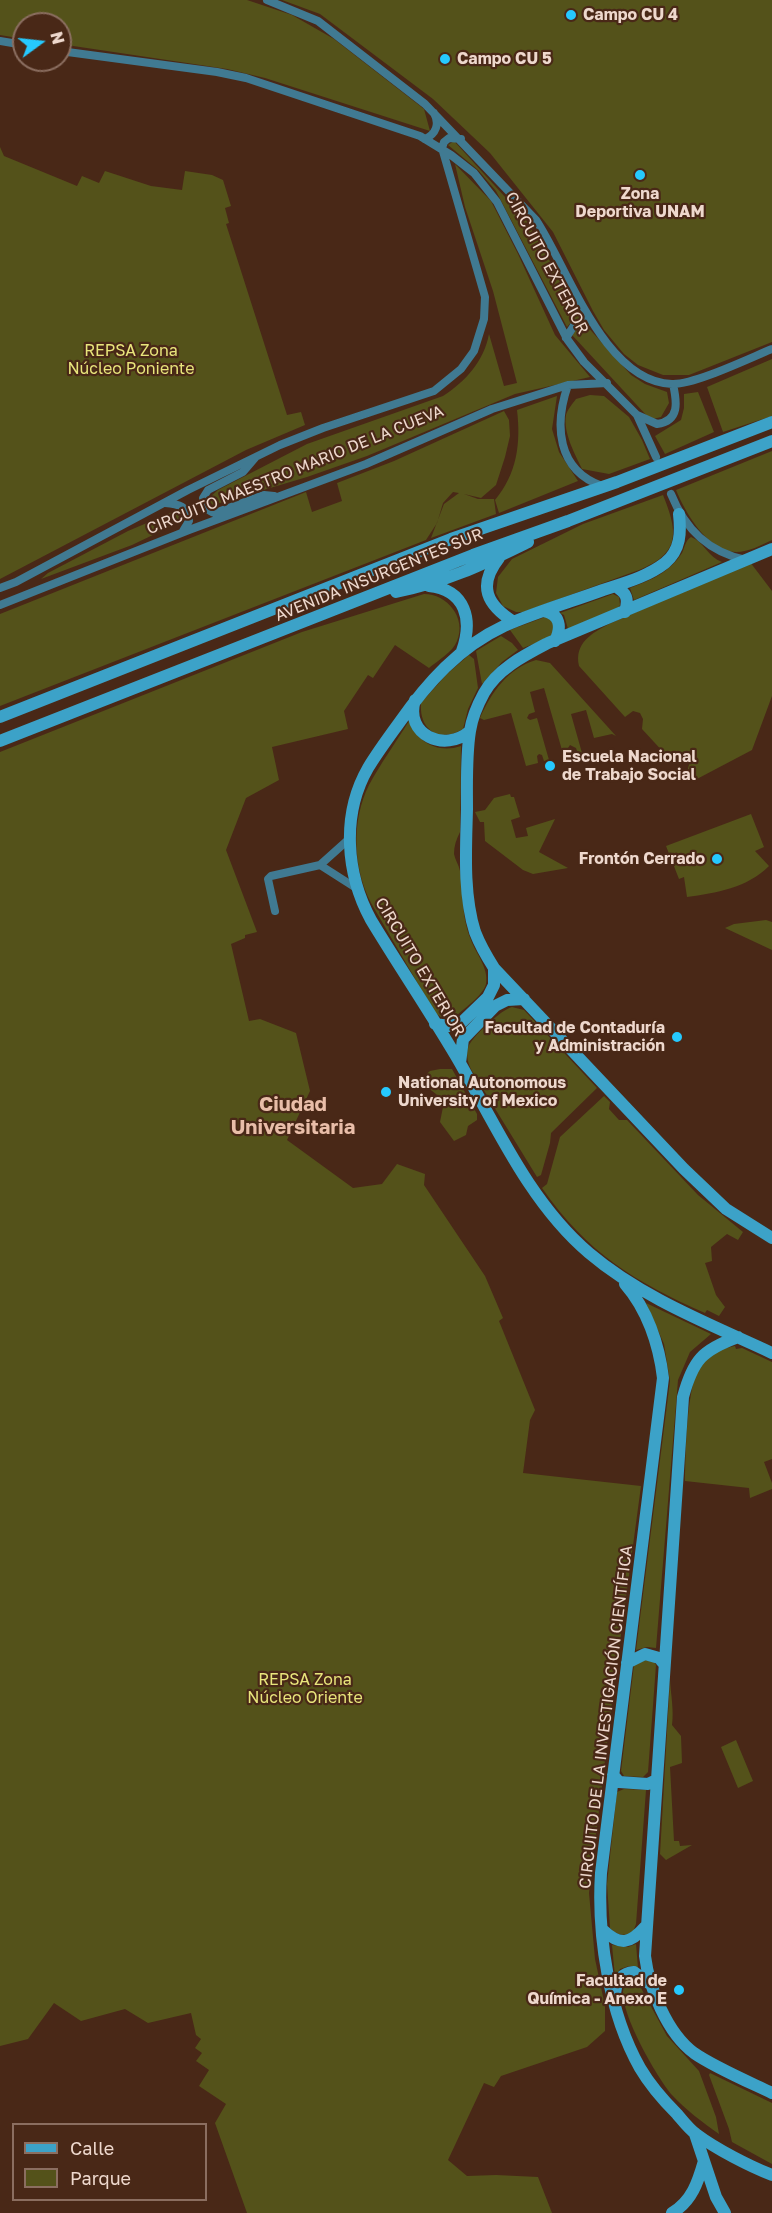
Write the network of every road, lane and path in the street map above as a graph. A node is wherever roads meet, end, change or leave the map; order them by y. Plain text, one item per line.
1 (267, 0) edge
2 (72, 53) edge
3 (434, 113) junction
4 (425, 139) junction
5 (461, 139) junction
6 (442, 148) junction
7 (591, 322) junction
8 (566, 338) junction
9 (772, 349) edge
10 (607, 383) junction
11 (673, 384) junction
12 (568, 385) junction
13 (637, 415) junction
14 (772, 422) edge
15 (772, 441) edge
16 (257, 455) junction
17 (656, 457) dead end
18 (603, 486) junction
19 (671, 494) dead end
20 (279, 496) junction
21 (165, 503) junction
22 (679, 514) junction
23 (568, 521) junction
24 (177, 535) junction
25 (772, 549) edge
26 (499, 558) junction
27 (746, 560) junction
28 (428, 586) junction
29 (615, 586) junction
30 (0, 588) edge
31 (363, 600) junction
32 (0, 605) edge
33 (544, 611) junction
34 (625, 612) junction
35 (514, 622) junction
36 (555, 641) junction
37 (462, 651) junction
38 (415, 699) junction
39 (0, 717) edge
40 (470, 731) junction
41 (0, 741) edge
42 (349, 839) junction
43 (320, 865) junction
44 (356, 888) junction
45 (275, 910) dead end
46 (494, 968) junction
47 (524, 999) junction
48 (435, 1024) junction
49 (459, 1063) junction
50 (772, 1238) edge
51 (619, 1276) junction
52 (738, 1337) junction
53 (772, 1353) edge
54 (627, 1663) junction
55 (664, 1664) junction
56 (613, 1776) junction
57 (656, 1780) junction
58 (645, 1927) junction
59 (603, 1930) junction
60 (650, 1984) junction
61 (614, 2002) junction
62 (772, 2093) edge
63 (695, 2134) junction
64 (704, 2161) junction
65 (772, 2175) edge
66 (672, 2213) edge
67 (725, 2213) edge

1 - 3 street
2 - 4 street, CIRCUITO EXTERIOR
3 - 4 street
3 - 5 street
4 - 6 street, CIRCUITO EXTERIOR
5 - 6 street
5 - 7 street
6 - 8 street, CIRCUITO EXTERIOR
6 - 16 street, CIRCUITO MAESTRO MARIO DE LA CUEVA
7 - 8 street
7 - 11 street
8 - 10 street, CIRCUITO EXTERIOR
9 - 11 street
10 - 12 street, CIRCUITO MAESTRO MARIO DE LA CUEVA
10 - 13 street, CIRCUITO EXTERIOR
11 - 13 street
12 - 18 street
12 - 20 street, CIRCUITO MAESTRO MARIO DE LA CUEVA
13 - 17 street, CIRCUITO EXTERIOR
14 - 18 street, AVENIDA INSURGENTES SUR
15 - 23 street, AVENIDA INSURGENTES SUR
16 - 20 street
16 - 21 street, CIRCUITO MAESTRO MARIO DE LA CUEVA
18 - 39 street, AVENIDA INSURGENTES SUR
19 - 22 street, CIRCUITO EXTERIOR
20 - 24 street, CIRCUITO MAESTRO MARIO DE LA CUEVA
21 - 24 street
21 - 30 street, CIRCUITO MAESTRO MARIO DE LA CUEVA
22 - 27 street, CIRCUITO EXTERIOR
22 - 29 street, CIRCUITO EXTERIOR
23 - 26 street
23 - 31 street, AVENIDA INSURGENTES SUR
24 - 32 street, CIRCUITO MAESTRO MARIO DE LA CUEVA
25 - 27 street
26 - 28 street
26 - 35 street
27 - 34 street
28 - 31 street
28 - 37 street
29 - 33 street, CIRCUITO EXTERIOR
29 - 34 street
31 - 41 street, AVENIDA INSURGENTES SUR
33 - 35 street, CIRCUITO EXTERIOR
33 - 36 street
34 - 36 street
35 - 37 street, CIRCUITO EXTERIOR
36 - 40 street
37 - 38 street, CIRCUITO EXTERIOR
38 - 40 street
38 - 42 street, CIRCUITO EXTERIOR
40 - 46 street
42 - 43 street
42 - 44 street, CIRCUITO EXTERIOR
43 - 44 street
43 - 45 street
44 - 48 street, CIRCUITO EXTERIOR
46 - 47 street
46 - 48 street
47 - 49 street
47 - 50 street
48 - 49 street, CIRCUITO EXTERIOR
49 - 51 street, CIRCUITO EXTERIOR
51 - 52 street, CIRCUITO EXTERIOR
51 - 54 street, CIRCUITO DE LA INVESTIGACIÓN CIENTÍFICA
52 - 53 street, CIRCUITO EXTERIOR
52 - 55 street
54 - 55 street
54 - 56 street, CIRCUITO DE LA INVESTIGACIÓN CIENTÍFICA
55 - 57 street
56 - 57 street
56 - 59 street, CIRCUITO DE LA INVESTIGACIÓN CIENTÍFICA
57 - 58 street
58 - 59 street
58 - 60 street
59 - 61 street, CIRCUITO DE LA INVESTIGACIÓN CIENTÍFICA
60 - 61 street
60 - 62 street
61 - 63 street, CIRCUITO DE LA INVESTIGACIÓN CIENTÍFICA
63 - 64 street
63 - 65 street, CIRCUITO DE LA INVESTIGACIÓN CIENTÍFICA
64 - 66 street
64 - 67 street

